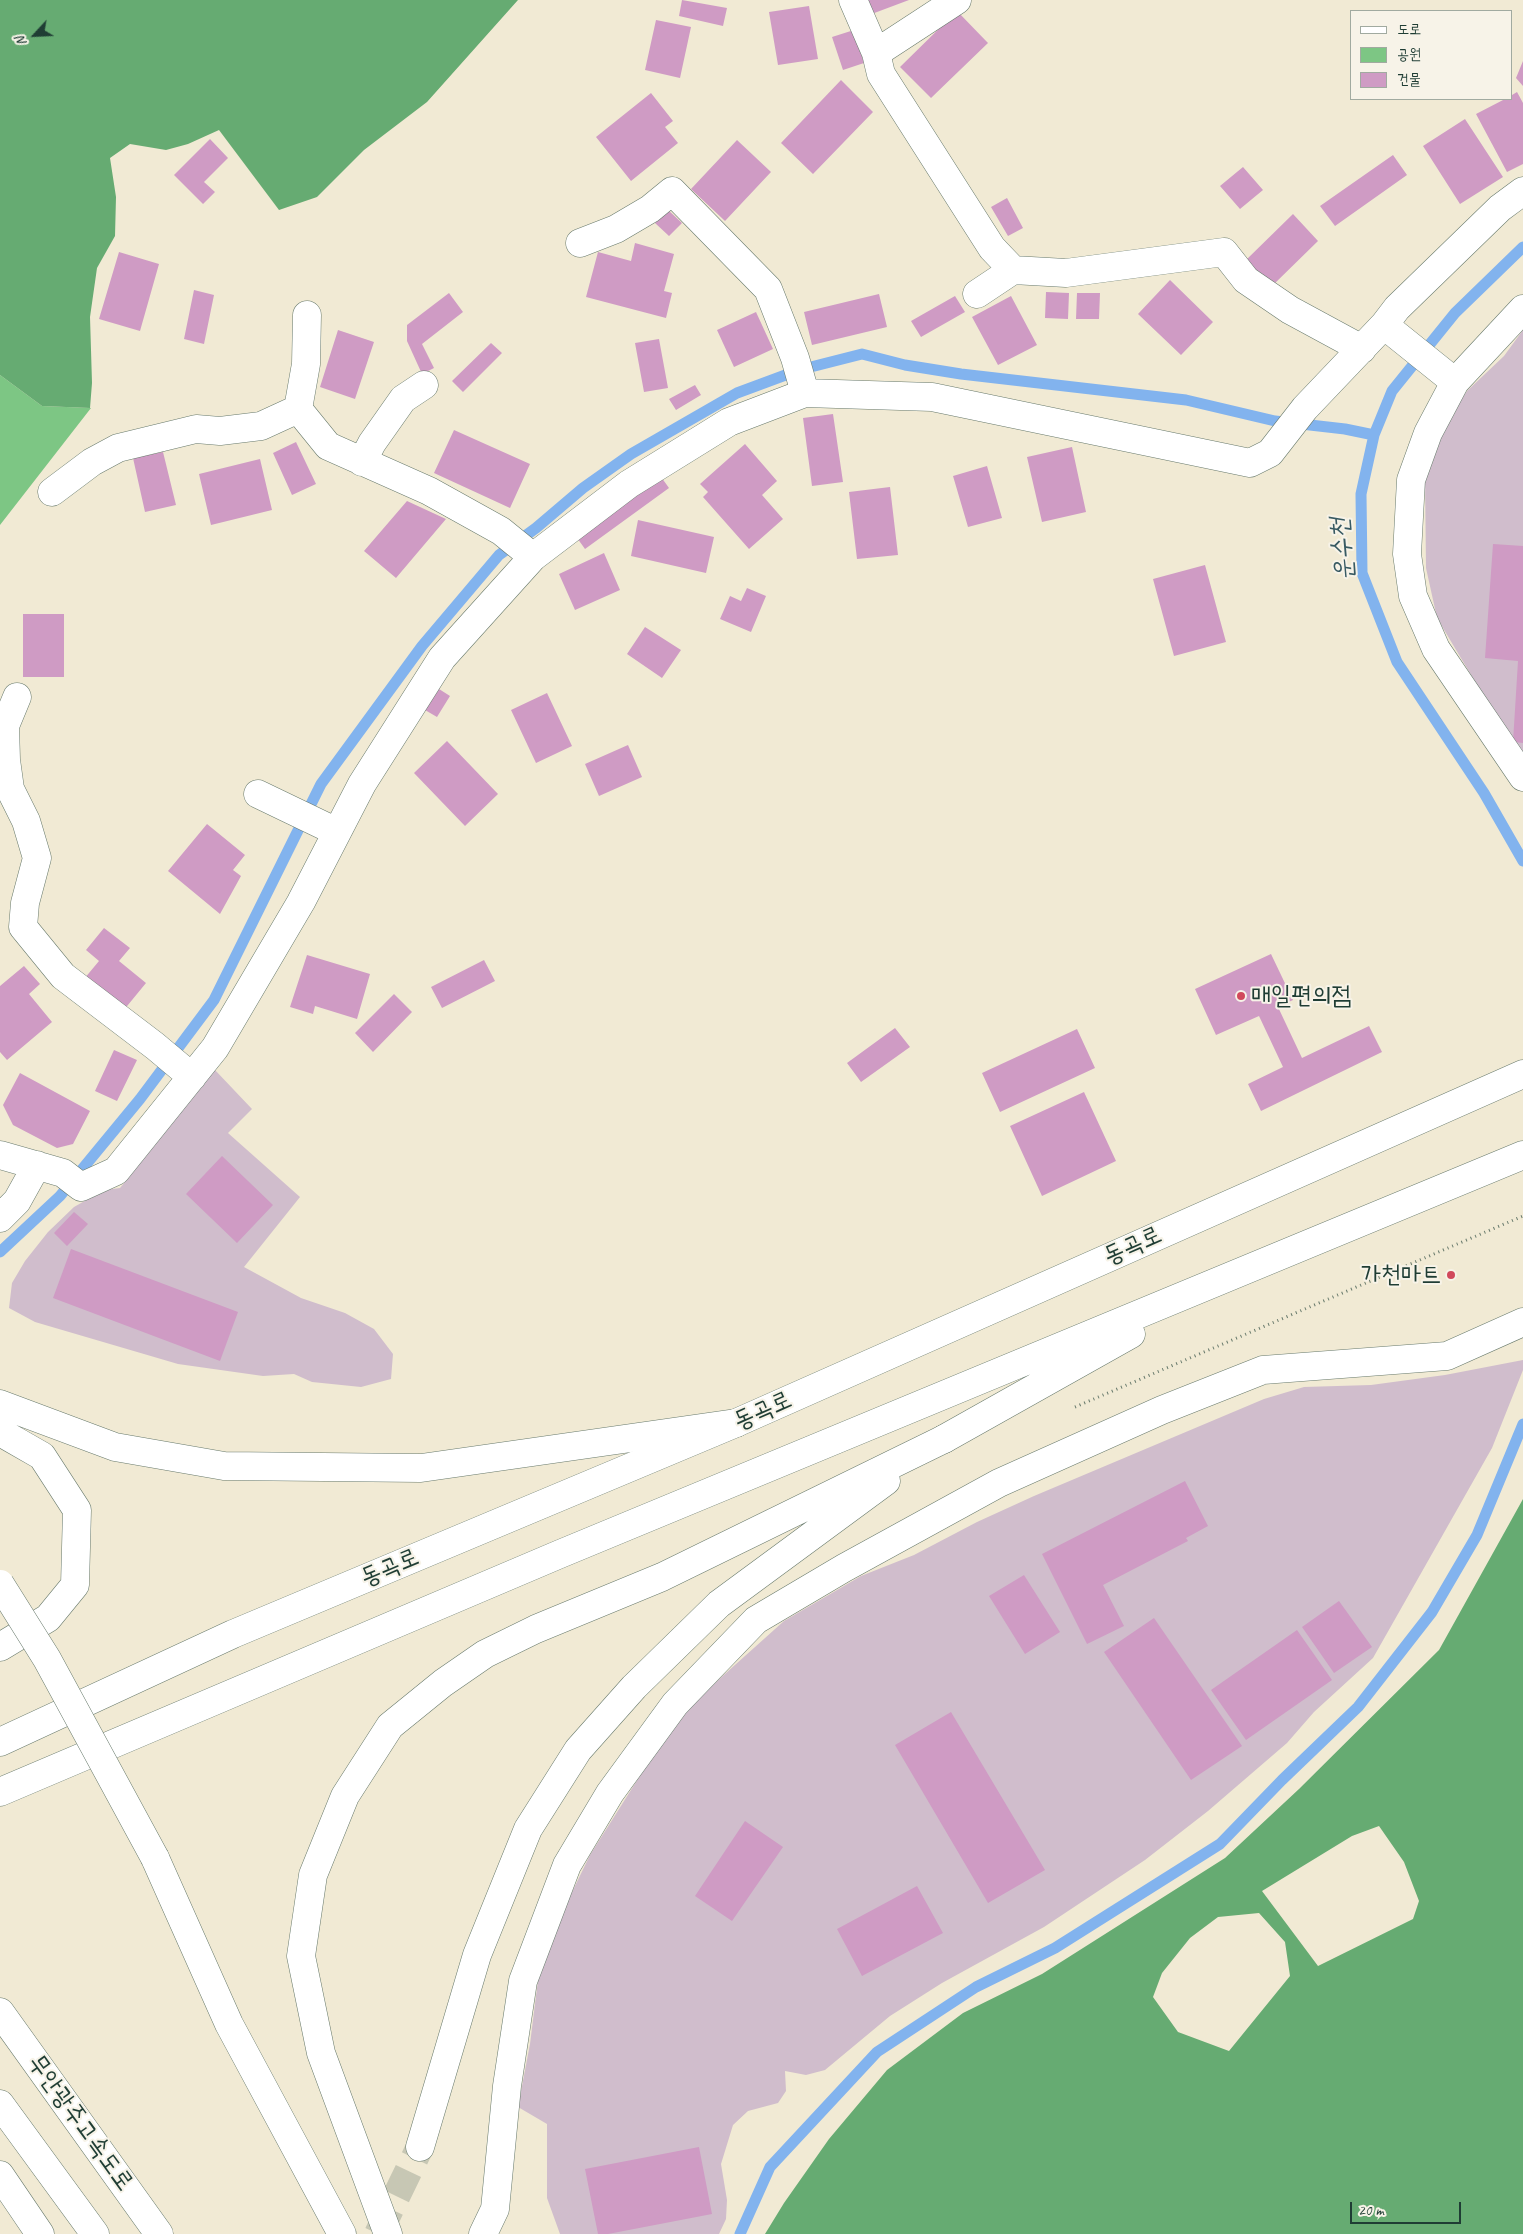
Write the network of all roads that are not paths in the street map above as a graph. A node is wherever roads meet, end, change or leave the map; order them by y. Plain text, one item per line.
1 (853, 0) edge
2 (958, 0) edge
3 (876, 53) junction
4 (1523, 192) edge
5 (580, 243) dead end
6 (1013, 270) junction
7 (977, 294) dead end
8 (1523, 309) edge
9 (307, 315) dead end
10 (1390, 330) junction
11 (1362, 349) junction
12 (1449, 377) junction
13 (801, 378) junction
14 (424, 385) dead end
15 (298, 409) junction
16 (362, 462) junction
17 (52, 492) dead end
18 (528, 552) junction
19 (17, 697) dead end
20 (1523, 777) edge
21 (258, 794) dead end
22 (329, 828) junction
23 (188, 1073) junction
24 (1523, 1074) edge
25 (0, 1155) edge
26 (1523, 1156) edge
27 (37, 1165) junction
28 (0, 1218) edge
29 (1235, 1276) junction
30 (1523, 1322) edge
31 (0, 1404) edge
32 (736, 1423) junction
33 (0, 1432) edge
34 (944, 1439) junction
35 (0, 1584) edge
36 (0, 1647) edge
37 (0, 1742) edge
38 (0, 1792) edge
39 (0, 2012) edge
40 (0, 2104) edge
41 (420, 2147) tunnel mouth
42 (0, 2175) edge
43 (40, 2234) edge
44 (95, 2234) edge
45 (160, 2234) edge
46 (342, 2234) edge
47 (388, 2234) edge
48 (483, 2234) edge

1 - 3 main road
2 - 3 main road
3 - 6 main road
4 - 10 main road
5 - 13 main road
6 - 7 main road
6 - 11 main road
8 - 12 main road
9 - 15 main road
10 - 11 main road
10 - 12 main road
11 - 13 main road
12 - 20 main road
13 - 18 main road
14 - 16 main road
15 - 16 main road
15 - 17 main road
16 - 18 main road
18 - 22 main road
19 - 23 main road
21 - 22 main road
22 - 23 main road
23 - 27 main road
24 - 32 main road, 동곡로
25 - 27 main road
26 - 29 main road
27 - 28 main road
29 - 34 main road
29 - 38 main road
30 - 48 main road
31 - 32 main road
32 - 37 main road, 동곡로
33 - 36 main road
34 - 41 main road
34 - 47 main road
35 - 46 main road, bridge
39 - 45 main road, 무안광주고속도로
40 - 44 main road
42 - 43 main road

